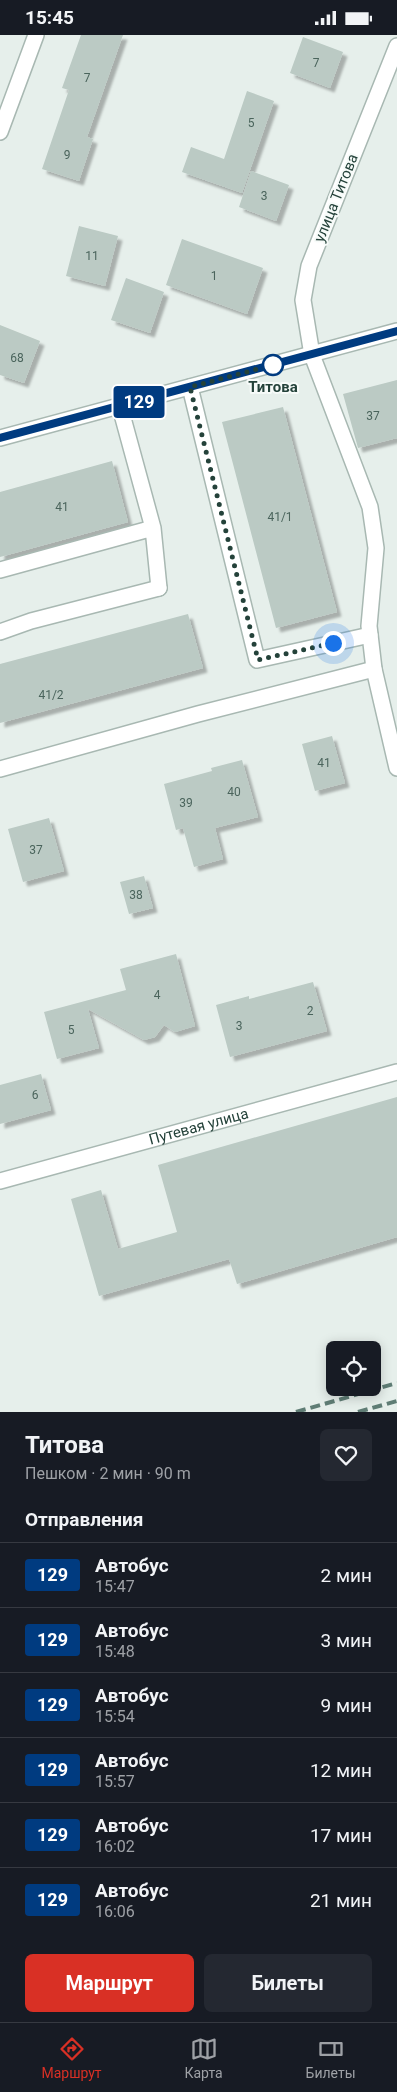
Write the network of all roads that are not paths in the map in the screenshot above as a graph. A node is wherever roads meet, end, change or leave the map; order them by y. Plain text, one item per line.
1 (36, 35) edge
2 (397, 46) edge
3 (0, 132) edge
4 (397, 331) edge
5 (312, 355) junction
6 (190, 387) junction
7 (120, 407) junction
8 (0, 438) edge
9 (154, 528) junction
10 (0, 570) edge
11 (0, 632) edge
12 (370, 635) junction
13 (374, 669) junction
14 (397, 768) edge
15 (0, 769) edge
16 (397, 1072) edge
17 (0, 1181) edge

1 - 3 street
2 - 5 street, улица Титова
4 - 5 street
5 - 6 street
5 - 12 street, улица Титова
6 - 7 street
6 - 12 street
7 - 8 street
7 - 9 street
9 - 10 street
9 - 11 street
12 - 13 street, улица Титова
13 - 14 street, улица Титова
13 - 15 street
16 - 17 street, Путевая улица

